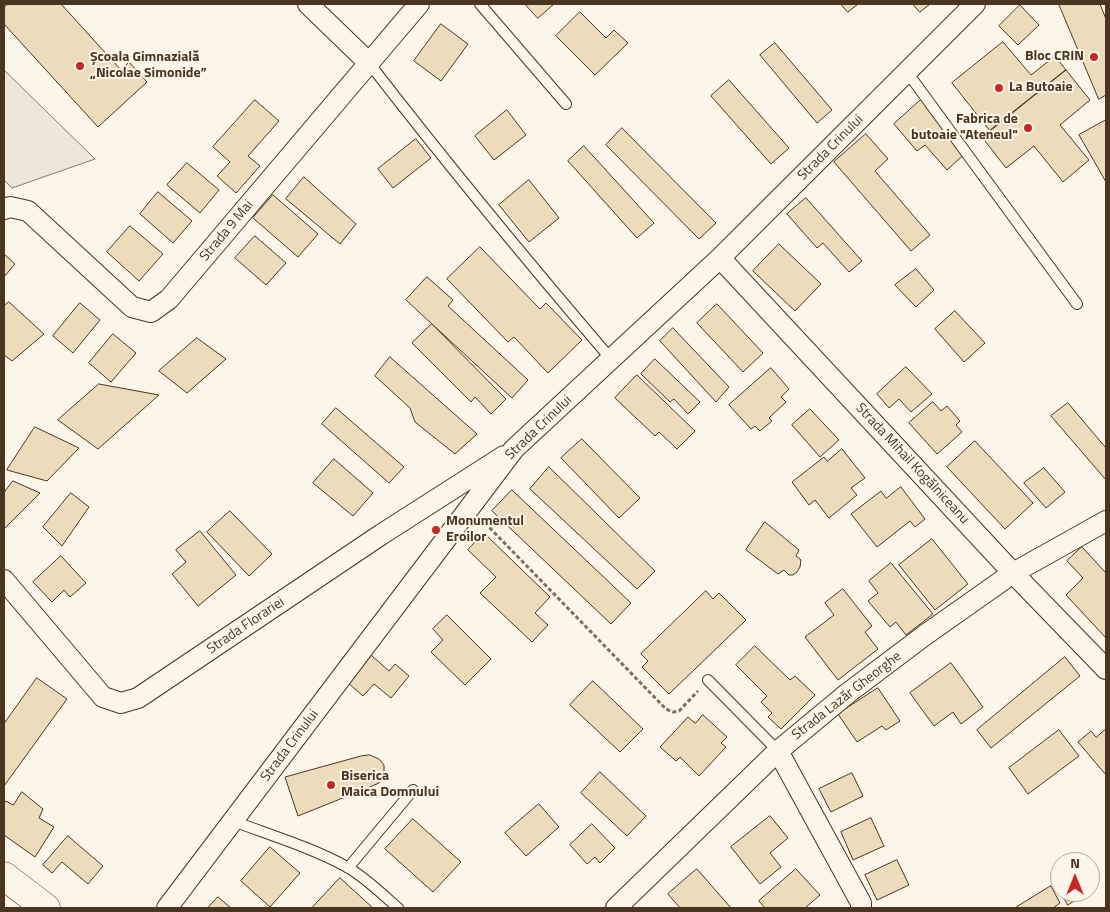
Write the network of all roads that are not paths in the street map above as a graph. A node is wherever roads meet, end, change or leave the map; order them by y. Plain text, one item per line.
1 (308, 4) edge
2 (419, 4) edge
3 (480, 4) edge
4 (975, 4) edge
5 (369, 63) junction
6 (907, 72) junction
7 (566, 104) dead end
8 (4, 209) edge
9 (720, 258) junction
10 (1077, 304) dead end
11 (611, 360) junction
12 (514, 449) junction
13 (1106, 521) edge
14 (1013, 573) junction
15 (4, 580) edge
16 (1106, 669) edge
17 (708, 680) road end
18 (778, 751) junction
19 (413, 790) dead end
20 (233, 821) junction
21 (348, 868) junction
22 (4, 876) edge
23 (46, 908) edge
24 (167, 908) edge
25 (398, 908) edge
26 (616, 908) edge
27 (861, 908) edge

1 - 5 street
2 - 5 street, Strada 9 Mai
3 - 7 lane
4 - 6 street, Strada Crinului
5 - 8 street, Strada 9 Mai
5 - 11 lane
6 - 9 street, Strada Crinului
6 - 10 lane
9 - 11 street, Strada Crinului
9 - 14 street, Strada Mihail Kogălniceanu
11 - 12 street, Strada Crinului
12 - 15 street, Strada Florariei
12 - 20 street, Strada Crinului
13 - 14 street, Strada Lazăr Gheorghe
14 - 16 street, Strada Mihail Kogălniceanu
14 - 18 street, Strada Lazăr Gheorghe
17 - 18 lane
18 - 26 street, Strada Lazăr Gheorghe
18 - 27 street
19 - 21 lane
20 - 21 lane
20 - 24 street, Strada Crinului
21 - 25 lane
22 - 23 main road

